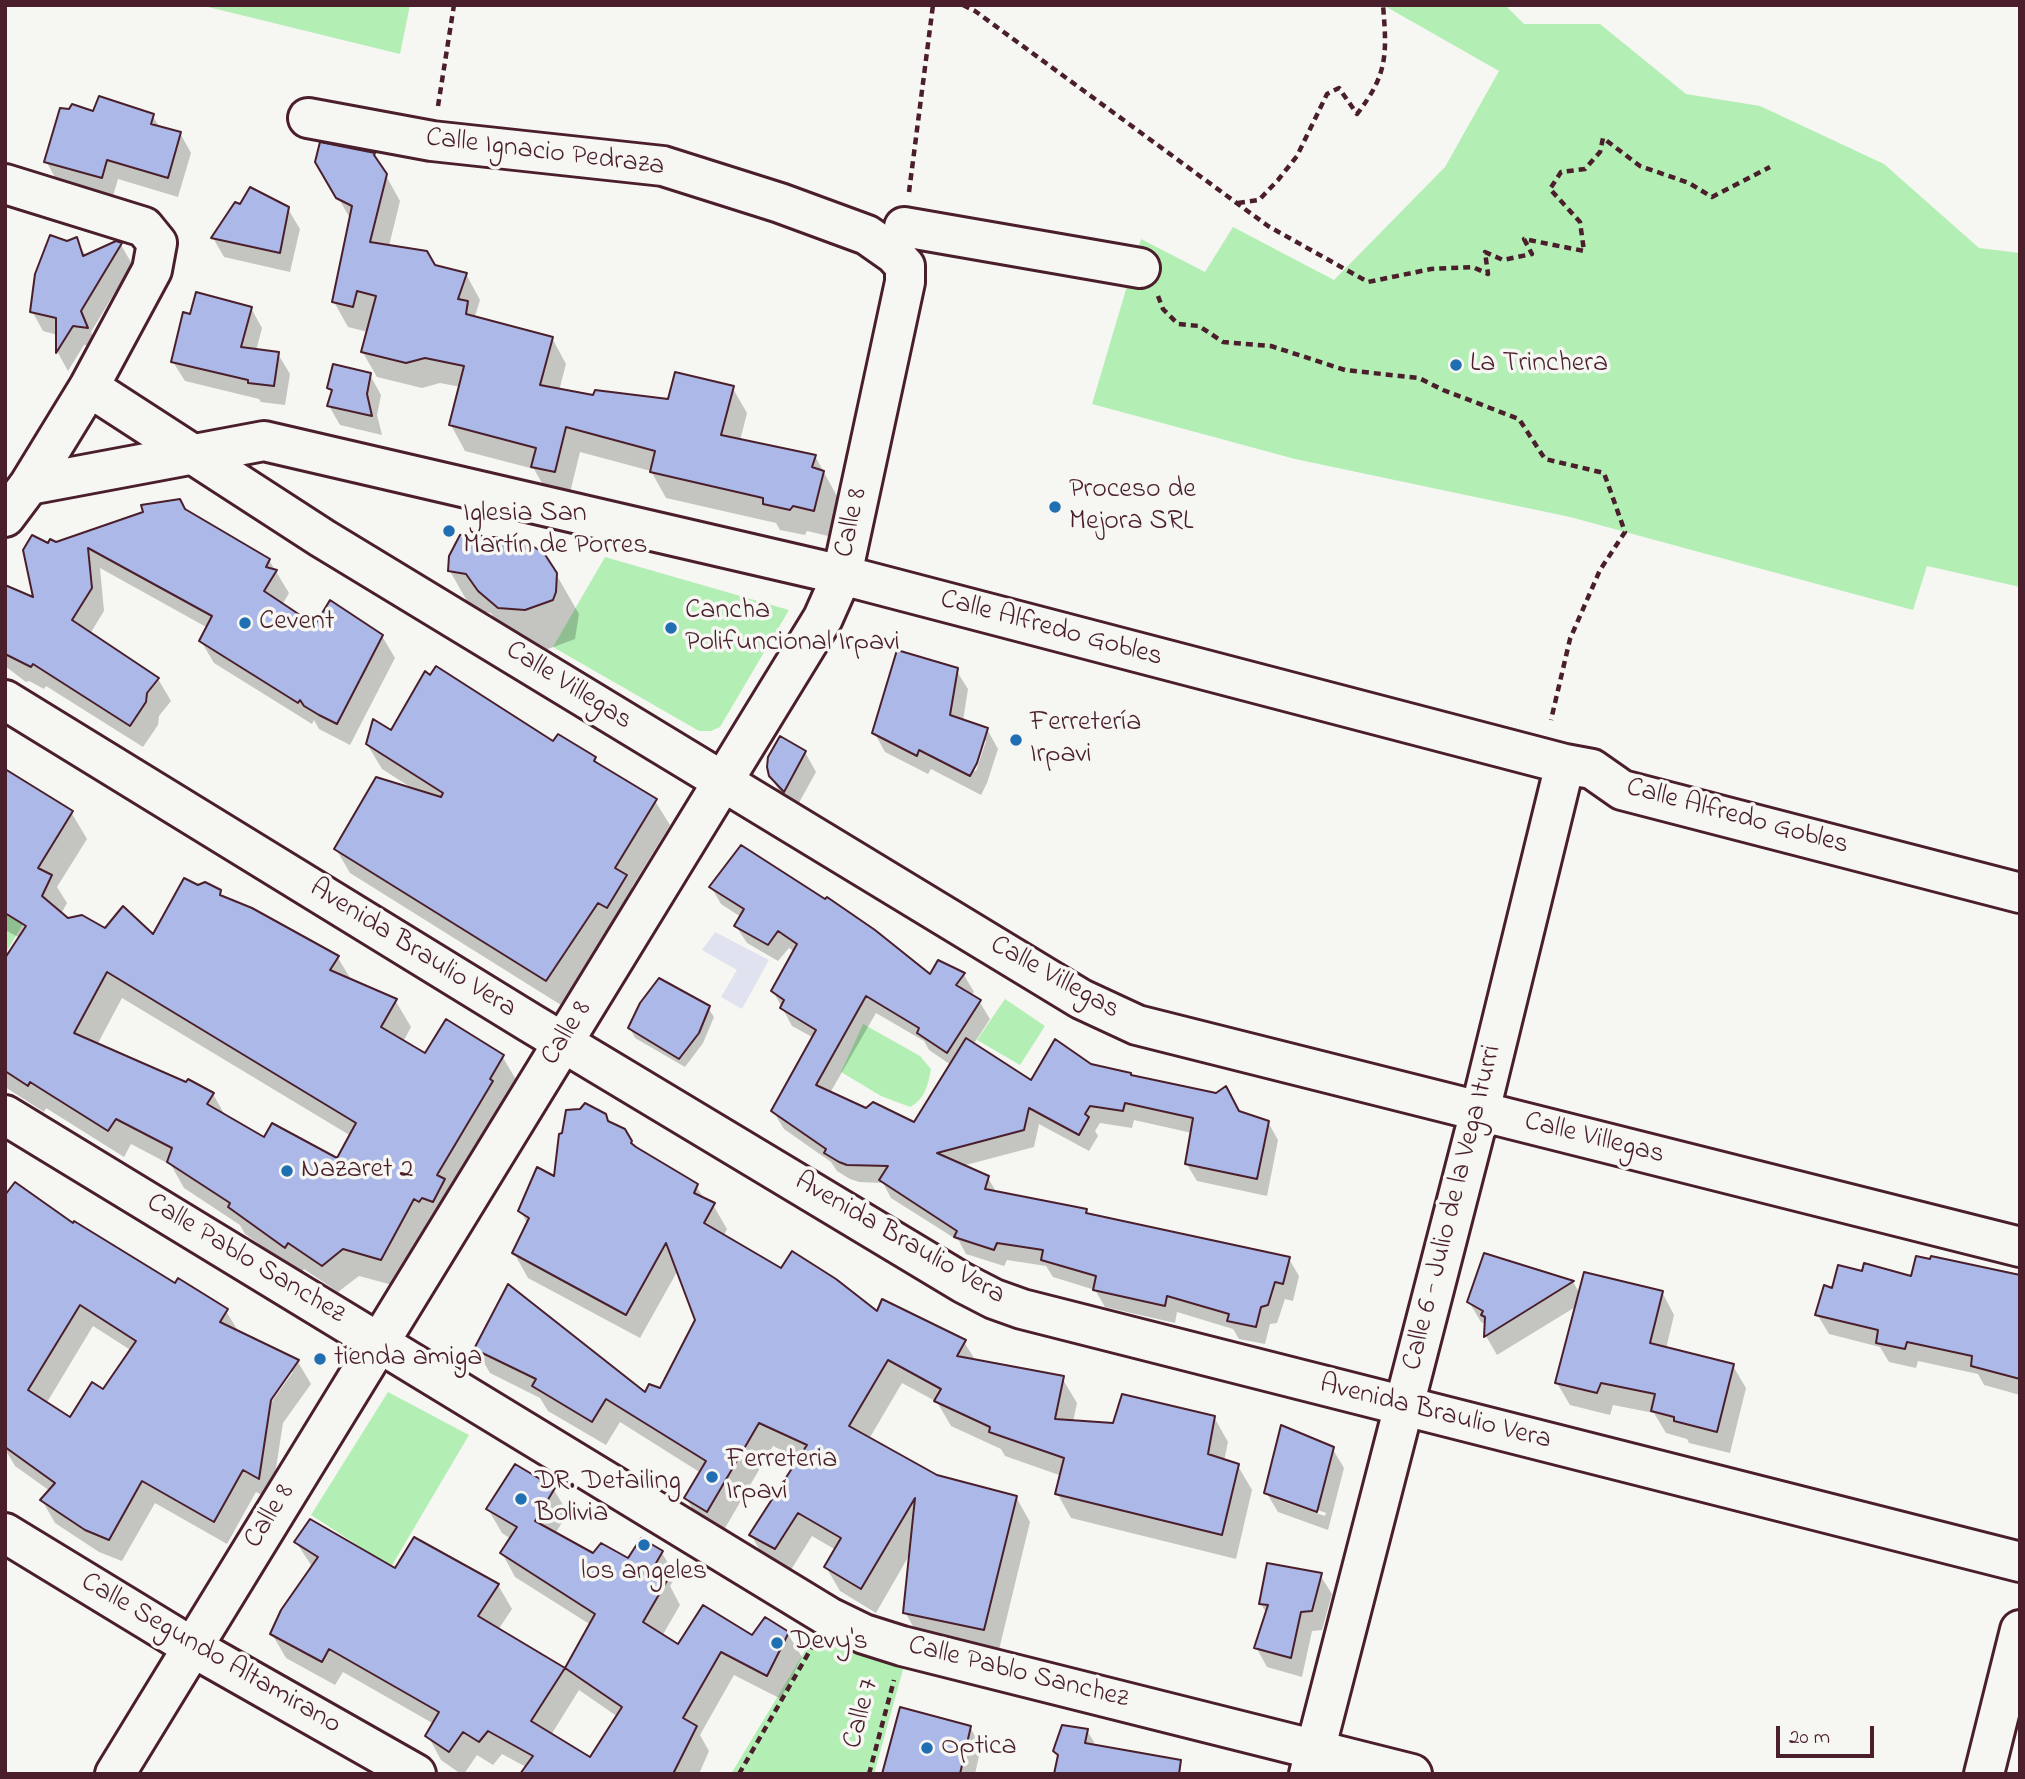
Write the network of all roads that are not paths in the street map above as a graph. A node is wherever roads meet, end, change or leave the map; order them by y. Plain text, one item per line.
1 (308, 118) dead end
2 (5, 184) edge
3 (899, 241) junction
4 (1140, 268) road end
5 (89, 387) junction
6 (195, 455) junction
7 (29, 485) junction
8 (5, 517) edge
9 (842, 575) junction
10 (5, 700) edge
11 (1565, 764) junction
12 (723, 782) junction
13 (2020, 892) edge
14 (564, 1042) junction
15 (1480, 1111) junction
16 (5, 1115) edge
17 (2020, 1247) edge
18 (380, 1343) junction
19 (1404, 1406) junction
20 (5, 1533) edge
21 (2020, 1562) edge
22 (2020, 1630) edge
23 (192, 1647) junction
24 (1312, 1762) edge
25 (115, 1774) edge
26 (416, 1774) edge
27 (1412, 1774) edge
28 (1984, 1774) edge

1 - 3 street, Calle Ignacio Pedraza
2 - 5 street
3 - 4 street, Calle Ignacio Pedraza
3 - 9 street, Calle 8
5 - 6 street, Calle Villegas
5 - 7 street
6 - 7 street, Calle Alfredo Gobles
6 - 9 street, Calle Alfredo Gobles
6 - 12 street, Calle Villegas
7 - 8 street
9 - 11 street, Calle Alfredo Gobles
9 - 12 street, Calle 8
10 - 14 street, Avenida Braulio Vera
11 - 13 street, Calle Alfredo Gobles
11 - 15 street, Calle 6 - Julio de la Vega Iturri
12 - 14 street, Calle 8
12 - 15 street, Calle Villegas
14 - 18 street, Calle 8
14 - 19 street, Avenida Braulio Vera
15 - 17 street, Calle Villegas
15 - 19 street, Calle 6 - Julio de la Vega Iturri
16 - 18 street, Calle Pablo Sanchez
18 - 23 street, Calle 8
18 - 24 street, Calle Pablo Sanchez
19 - 21 street, Avenida Braulio Vera
19 - 24 street, Calle 6 - Julio de la Vega Iturri
20 - 23 street, Calle Segundo Altamirano
22 - 28 street
23 - 25 street, Calle 8
23 - 26 street, Calle Segundo Altamirano
24 - 27 street, Calle Pablo Sanchez

